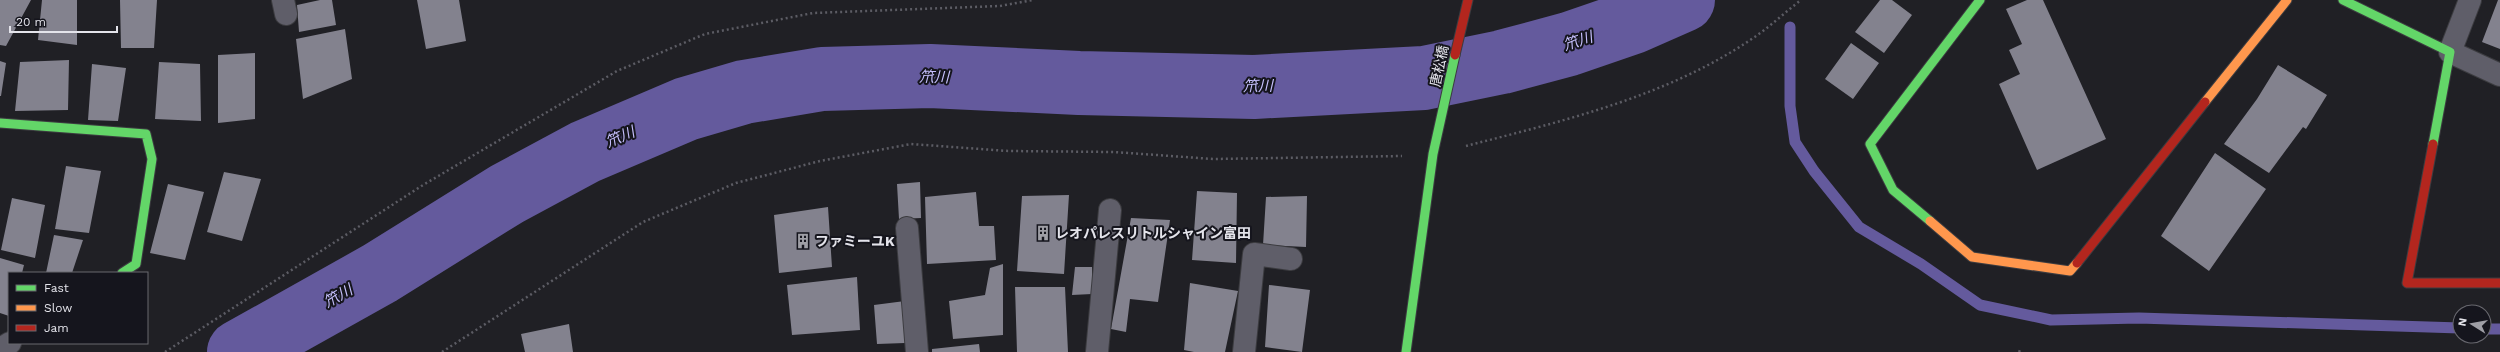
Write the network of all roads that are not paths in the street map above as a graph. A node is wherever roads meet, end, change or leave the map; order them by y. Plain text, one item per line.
1 (1468, 0) edge
2 (1980, 0) edge
3 (2287, 0) edge
4 (2343, 0) edge
5 (2470, 0) edge
6 (2450, 52) junction
7 (2500, 75) edge
8 (1, 127) edge
9 (1110, 210) dead end
10 (907, 228) dead end
11 (1291, 259) dead end
12 (124, 272) edge
13 (2500, 283) edge
14 (917, 352) edge
15 (1097, 352) edge
16 (1244, 352) edge
17 (1406, 352) edge

1 - 17 street, 唐松橋
2 - 3 street
4 - 6 street
5 - 6 street
6 - 7 street
6 - 13 street
8 - 12 street
9 - 15 street
10 - 14 street
11 - 16 street

